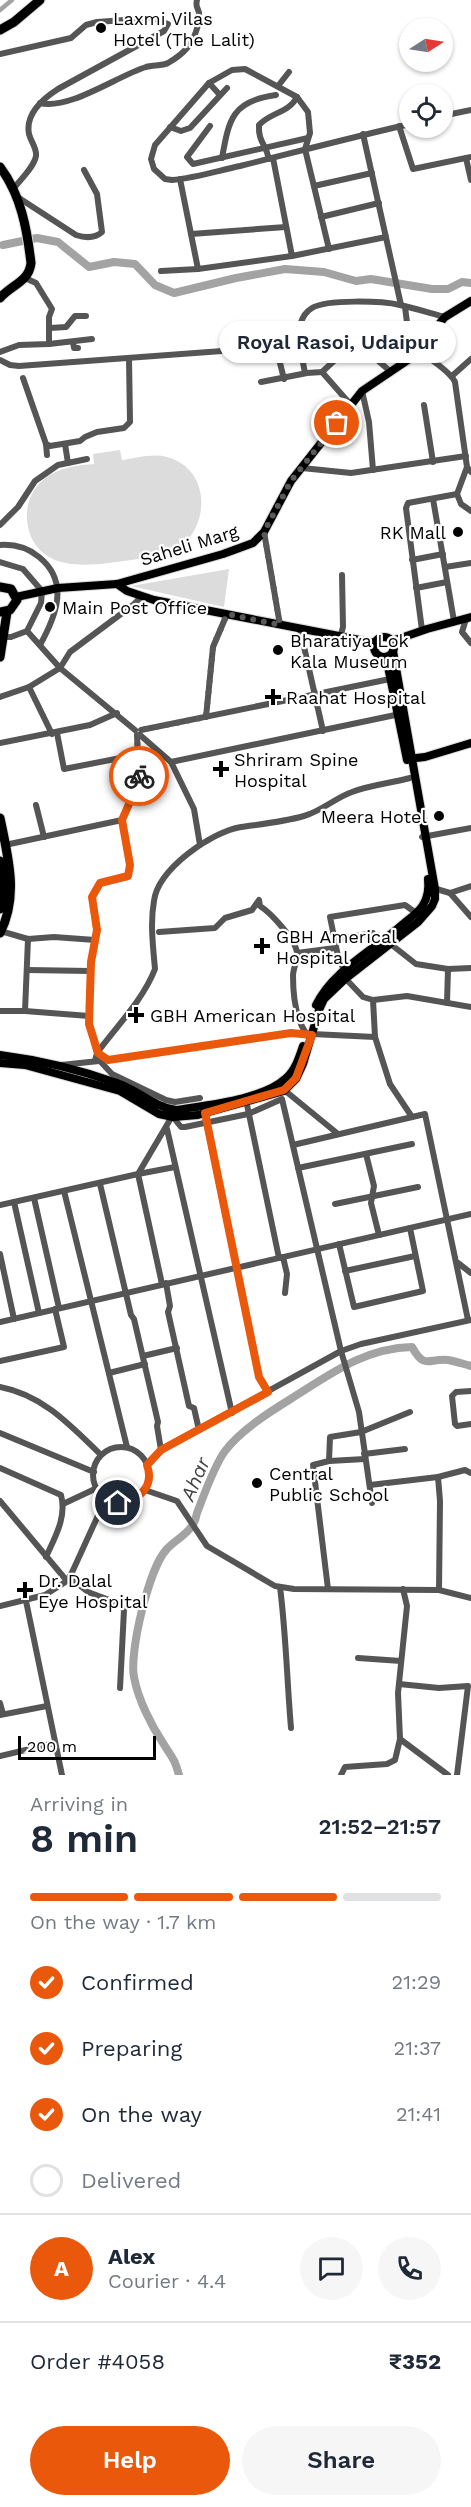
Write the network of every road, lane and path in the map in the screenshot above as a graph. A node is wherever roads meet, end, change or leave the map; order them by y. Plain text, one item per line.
1 (40, 0) edge
2 (196, 0) edge
3 (0, 30) edge
4 (0, 54) edge
5 (289, 72) dead end
6 (209, 83) junction
7 (278, 87) junction
8 (227, 88) dead end
9 (220, 95) junction
10 (276, 95) dead end
11 (297, 97) junction
12 (40, 103) junction
13 (471, 110) edge
14 (453, 114) edge
15 (210, 126) dead end
16 (399, 126) edge
17 (170, 127) junction
18 (363, 135) junction
19 (308, 138) junction
20 (403, 138) edge
21 (267, 148) junction
22 (305, 149) junction
23 (222, 158) junction
24 (271, 158) junction
25 (469, 158) edge
26 (0, 167) edge
27 (84, 170) dead end
28 (372, 173) junction
29 (180, 179) junction
30 (471, 180) edge
31 (314, 186) junction
32 (14, 188) junction
33 (20, 202) junction
34 (379, 203) junction
35 (321, 217) junction
36 (286, 227) junction
37 (191, 234) junction
38 (386, 237) junction
39 (328, 249) junction
40 (292, 255) junction
41 (198, 269) junction
42 (161, 271) dead end
43 (26, 278) junction
44 (4, 290) edge
45 (0, 298) edge
46 (471, 301) edge
47 (402, 304) junction
48 (448, 314) junction
49 (86, 316) dead end
50 (51, 328) junction
51 (297, 332) junction
52 (92, 339) dead end
53 (49, 344) junction
54 (276, 347) junction
55 (417, 350) junction
56 (0, 354) edge
57 (129, 358) junction
58 (471, 359) edge
59 (2, 362) edge
60 (322, 372) junction
61 (391, 372) junction
62 (305, 373) junction
63 (452, 376) junction
64 (23, 378) dead end
65 (284, 379) junction
66 (261, 382) dead end
67 (362, 391) junction
68 (351, 405) junction
69 (424, 405) dead end
70 (46, 444) junction
71 (65, 444) junction
72 (47, 455) dead end
73 (466, 456) junction
74 (87, 459) dead end
75 (433, 462) junction
76 (69, 463) junction
77 (302, 468) junction
78 (469, 469) edge
79 (373, 471) junction
80 (457, 494) junction
81 (433, 499) junction
82 (471, 511) edge
83 (0, 525) edge
84 (264, 532) junction
85 (0, 545) edge
86 (443, 554) junction
87 (412, 560) junction
88 (0, 562) edge
89 (471, 562) edge
90 (445, 567) junction
91 (342, 575) dead end
92 (447, 582) junction
93 (117, 584) junction
94 (1, 585) edge
95 (58, 588) junction
96 (416, 588) junction
97 (42, 591) junction
98 (142, 596) junction
99 (16, 597) junction
100 (4, 612) edge
101 (227, 614) junction
102 (468, 618) edge
103 (454, 621) junction
104 (280, 625) junction
105 (300, 629) junction
106 (422, 630) junction
107 (27, 631) junction
108 (4, 637) junction
109 (340, 638) junction
110 (375, 643) junction
111 (471, 643) edge
112 (40, 645) junction
113 (390, 650) junction
114 (0, 657) edge
115 (60, 668) junction
116 (390, 679) junction
117 (29, 687) junction
118 (315, 696) junction
119 (0, 697) edge
120 (117, 713) junction
121 (400, 713) junction
122 (206, 717) junction
123 (323, 731) junction
124 (138, 732) junction
125 (55, 733) junction
126 (0, 743) edge
127 (471, 743) edge
128 (136, 755) junction
129 (410, 759) junction
130 (171, 762) junction
131 (410, 778) junction
132 (36, 805) dead end
133 (0, 818) edge
134 (122, 820) junction
135 (471, 828) edge
136 (44, 837) junction
137 (424, 837) junction
138 (5, 845) junction
139 (200, 845) junction
140 (0, 861) edge
141 (471, 886) edge
142 (432, 888) junction
143 (450, 892) junction
144 (0, 909) edge
145 (416, 913) junction
146 (471, 917) edge
147 (0, 932) edge
148 (159, 932) dead end
149 (373, 933) dead end
150 (28, 939) junction
151 (95, 940) junction
152 (334, 940) junction
153 (389, 942) junction
154 (335, 948) junction
155 (297, 953) junction
156 (471, 968) edge
157 (448, 969) junction
158 (27, 970) junction
159 (90, 971) junction
160 (344, 974) junction
161 (373, 1000) junction
162 (447, 1003) junction
163 (471, 1007) edge
164 (0, 1011) edge
165 (25, 1011) junction
166 (89, 1016) junction
167 (310, 1035) junction
168 (375, 1037) junction
169 (98, 1053) junction
170 (0, 1055) edge
171 (108, 1060) junction
172 (97, 1061) junction
173 (0, 1063) edge
174 (54, 1069) junction
175 (280, 1088) junction
176 (245, 1099) junction
177 (202, 1105) junction
178 (174, 1113) junction
179 (248, 1114) junction
180 (412, 1117) junction
181 (207, 1123) junction
182 (167, 1129) junction
183 (338, 1134) junction
184 (412, 1144) dead end
185 (293, 1145) junction
186 (366, 1154) junction
187 (175, 1167) junction
188 (298, 1168) junction
189 (138, 1174) junction
190 (100, 1184) junction
191 (418, 1187) dead end
192 (64, 1191) junction
193 (371, 1196) junction
194 (34, 1198) junction
195 (14, 1202) junction
196 (335, 1204) dead end
197 (0, 1205) edge
198 (470, 1216) edge
199 (449, 1219) junction
200 (410, 1228) junction
201 (379, 1235) junction
202 (339, 1244) junction
203 (317, 1250) junction
204 (0, 1254) edge
205 (416, 1256) junction
206 (281, 1257) junction
207 (457, 1263) junction
208 (236, 1267) junction
209 (345, 1271) junction
210 (471, 1273) edge
211 (200, 1275) junction
212 (164, 1284) junction
213 (125, 1292) junction
214 (285, 1293) dead end
215 (91, 1300) junction
216 (57, 1308) junction
217 (39, 1313) junction
218 (14, 1319) junction
219 (470, 1320) edge
220 (0, 1322) edge
221 (177, 1348) junction
222 (341, 1351) junction
223 (143, 1356) junction
224 (0, 1361) edge
225 (145, 1364) junction
226 (109, 1373) junction
227 (0, 1388) edge
228 (471, 1391) edge
229 (268, 1392) junction
230 (410, 1412) dead end
231 (232, 1413) junction
232 (471, 1424) edge
233 (199, 1430) junction
234 (361, 1432) junction
235 (0, 1433) edge
236 (127, 1447) junction
237 (405, 1449) dead end
238 (161, 1450) junction
239 (101, 1455) junction
240 (364, 1457) junction
241 (329, 1461) junction
242 (147, 1465) junction
243 (0, 1468) edge
244 (94, 1472) junction
245 (471, 1473) edge
246 (438, 1477) junction
247 (370, 1485) junction
248 (97, 1488) junction
249 (145, 1490) junction
250 (106, 1498) junction
251 (0, 1502) edge
252 (372, 1503) dead end
253 (63, 1504) junction
254 (46, 1557) junction
255 (68, 1579) junction
256 (280, 1587) junction
257 (328, 1589) junction
258 (403, 1589) junction
259 (439, 1590) junction
260 (471, 1598) edge
261 (26, 1601) junction
262 (0, 1606) edge
263 (358, 1658) dead end
264 (401, 1661) junction
265 (399, 1684) junction
266 (470, 1686) edge
267 (120, 1688) dead end
268 (0, 1703) edge
269 (47, 1706) junction
270 (1, 1715) edge
271 (291, 1728) dead end
272 (400, 1739) junction
273 (55, 1743) junction
274 (0, 1756) edge
275 (62, 1775) edge
276 (341, 1775) edge
277 (448, 1775) edge
278 (457, 1775) edge

1 - 3 highway
2 - 12 street
4 - 12 street
5 - 7 street
6 - 7 street
6 - 9 street
6 - 17 street
7 - 11 street
8 - 9 street
9 - 17 street
10 - 23 street
11 - 19 street
11 - 21 street
12 - 32 street
13 - 14 street
15 - 23 street
16 - 18 street
17 - 29 street
18 - 22 street
18 - 28 street
19 - 21 street
19 - 22 street
20 - 25 street
21 - 23 street
21 - 24 street
22 - 24 street
22 - 31 street
24 - 29 street
24 - 36 street
25 - 30 street
26 - 32 highway
27 - 33 street
28 - 31 street
28 - 34 street
29 - 37 street
31 - 35 street
32 - 33 highway
33 - 43 highway
34 - 35 street
34 - 38 street
35 - 39 street
36 - 37 street
36 - 40 street
37 - 41 street
38 - 39 street
38 - 47 street
39 - 40 street
40 - 41 street
41 - 42 street
43 - 44 highway
43 - 50 street
44 - 45 highway
46 - 48 main road, Saheli Marg
47 - 48 street
47 - 51 street
47 - 55 street
48 - 55 main road, Saheli Marg
49 - 50 street
50 - 53 street
51 - 54 street
51 - 62 street
52 - 53 street
53 - 56 street
54 - 57 street
54 - 65 street
55 - 61 main road, Saheli Marg
55 - 63 street
56 - 59 street
57 - 59 street
57 - 71 street
58 - 63 street
60 - 61 street
60 - 62 street
60 - 68 street
61 - 67 main road, Saheli Marg
62 - 65 street
63 - 73 street
64 - 70 street
65 - 66 street
67 - 68 main road, Saheli Marg
67 - 79 street
68 - 77 main road, Saheli Marg
69 - 75 street
70 - 71 street
70 - 72 street
71 - 76 street
73 - 75 street
73 - 78 street
74 - 76 street
75 - 79 street
76 - 83 street
77 - 79 street
77 - 84 main road, Saheli Marg
78 - 80 street
80 - 81 street
80 - 82 street
81 - 86 street
81 - 87 street
84 - 93 main road, Saheli Marg
84 - 104 street
85 - 95 street
86 - 87 street
86 - 90 street
87 - 96 street
88 - 97 street
89 - 90 street
90 - 92 street
91 - 109 street
92 - 96 street
92 - 103 street
93 - 95 main road, Saheli Marg
93 - 98 main road
94 - 99 highway
95 - 97 main road, Saheli Marg
95 - 112 street
96 - 106 street
97 - 99 main road, Saheli Marg
97 - 107 street
98 - 101 main road
98 - 115 street
99 - 100 highway
100 - 108 highway
101 - 104 main road
101 - 122 street
102 - 103 main road
102 - 111 street
103 - 106 main road
104 - 105 main road
105 - 109 main road
105 - 118 street
106 - 113 main road
107 - 108 street
107 - 112 street
108 - 114 highway
109 - 110 main road
110 - 113 main road
110 - 113 main road
112 - 115 street
113 - 116 main road
113 - 121 main road
115 - 117 street
115 - 120 street
116 - 118 street
116 - 121 main road
117 - 119 street
117 - 125 street
118 - 122 street
118 - 123 street
120 - 124 street
120 - 125 street
121 - 123 street
121 - 129 main road
122 - 124 street
123 - 130 street
124 - 128 street
124 - 130 street
125 - 126 street
125 - 128 street
127 - 129 main road
128 - 134 street
129 - 131 main road
129 - 137 main road
130 - 139 street
131 - 137 main road
131 - 139 street
132 - 136 street
133 - 138 highway
134 - 136 street
134 - 151 street
135 - 137 street
136 - 138 street
137 - 142 main road
138 - 147 highway
139 - 169 street
140 - 144 highway
141 - 143 street
142 - 143 street
142 - 145 main road
142 - 153 main road
143 - 146 street
145 - 152 street
145 - 153 main road
147 - 150 street
148 - 155 street
149 - 152 street
150 - 151 street
150 - 158 street
151 - 159 street
152 - 154 street
153 - 157 street
153 - 160 main road
154 - 155 street
154 - 160 street
155 - 167 street
156 - 157 street
157 - 162 street
158 - 159 street
158 - 165 street
159 - 166 street
160 - 161 street
160 - 167 main road
161 - 162 street
161 - 168 street
162 - 163 street
164 - 165 street
165 - 166 street
166 - 169 street
167 - 168 street
167 - 171 street
167 - 175 main road
168 - 180 street
169 - 171 street
169 - 172 street
170 - 174 main road
171 - 172 street
172 - 174 street
172 - 177 street
173 - 174 main road
174 - 178 main road
175 - 176 main road
175 - 183 street
176 - 177 main road
176 - 179 street
177 - 178 main road
177 - 181 street
178 - 181 street
178 - 182 street
179 - 181 street
179 - 185 street
179 - 206 street
180 - 183 street
180 - 199 street
181 - 208 street
182 - 187 street
182 - 189 street
183 - 185 street
184 - 186 street
185 - 188 street
186 - 188 street
186 - 193 street
187 - 189 street
187 - 211 street
188 - 203 street
189 - 190 street
189 - 212 street
190 - 192 street
190 - 213 street
191 - 193 street
192 - 194 street
192 - 215 street
193 - 196 street
193 - 201 street
194 - 195 street
194 - 216 street
195 - 197 street
195 - 217 street
198 - 199 street
199 - 200 street
199 - 207 street
200 - 201 street
200 - 205 street
201 - 202 street
202 - 203 street
202 - 209 street
203 - 206 street
203 - 222 street
204 - 218 street
205 - 209 street
205 - 209 street
206 - 208 street
206 - 214 street
207 - 210 street
207 - 219 street
208 - 211 street
208 - 229 street
211 - 212 street
211 - 231 street
212 - 213 street
212 - 221 street
213 - 215 street
213 - 223 street
215 - 216 street
215 - 226 street
216 - 217 street
216 - 224 street
217 - 218 street
218 - 220 street
219 - 222 street
221 - 223 street
221 - 233 street
222 - 229 street
222 - 234 street
223 - 225 street
225 - 226 street
225 - 238 street
226 - 236 street
227 - 239 street
228 - 232 street
229 - 231 street
230 - 234 street
231 - 233 street
233 - 238 street
234 - 240 street
234 - 241 street
235 - 244 street
236 - 239 street
236 - 242 street
237 - 240 street
238 - 242 street
239 - 244 street
240 - 241 street
240 - 247 street
241 - 257 street
242 - 249 street
243 - 253 street
244 - 248 street
245 - 246 street
246 - 247 street
246 - 259 street
247 - 252 street
248 - 250 street
248 - 253 street
249 - 250 street
249 - 256 street
250 - 255 street
251 - 254 street
253 - 254 street
254 - 255 street
255 - 261 street
255 - 267 street
256 - 257 street
256 - 271 street
257 - 258 street
258 - 259 street
258 - 264 street
259 - 260 street
261 - 262 street
261 - 269 street
263 - 264 street
264 - 265 street
265 - 266 street
265 - 272 street
266 - 278 street
268 - 270 street
269 - 270 street
269 - 273 street
272 - 276 street
272 - 277 street
273 - 274 street
273 - 275 street

